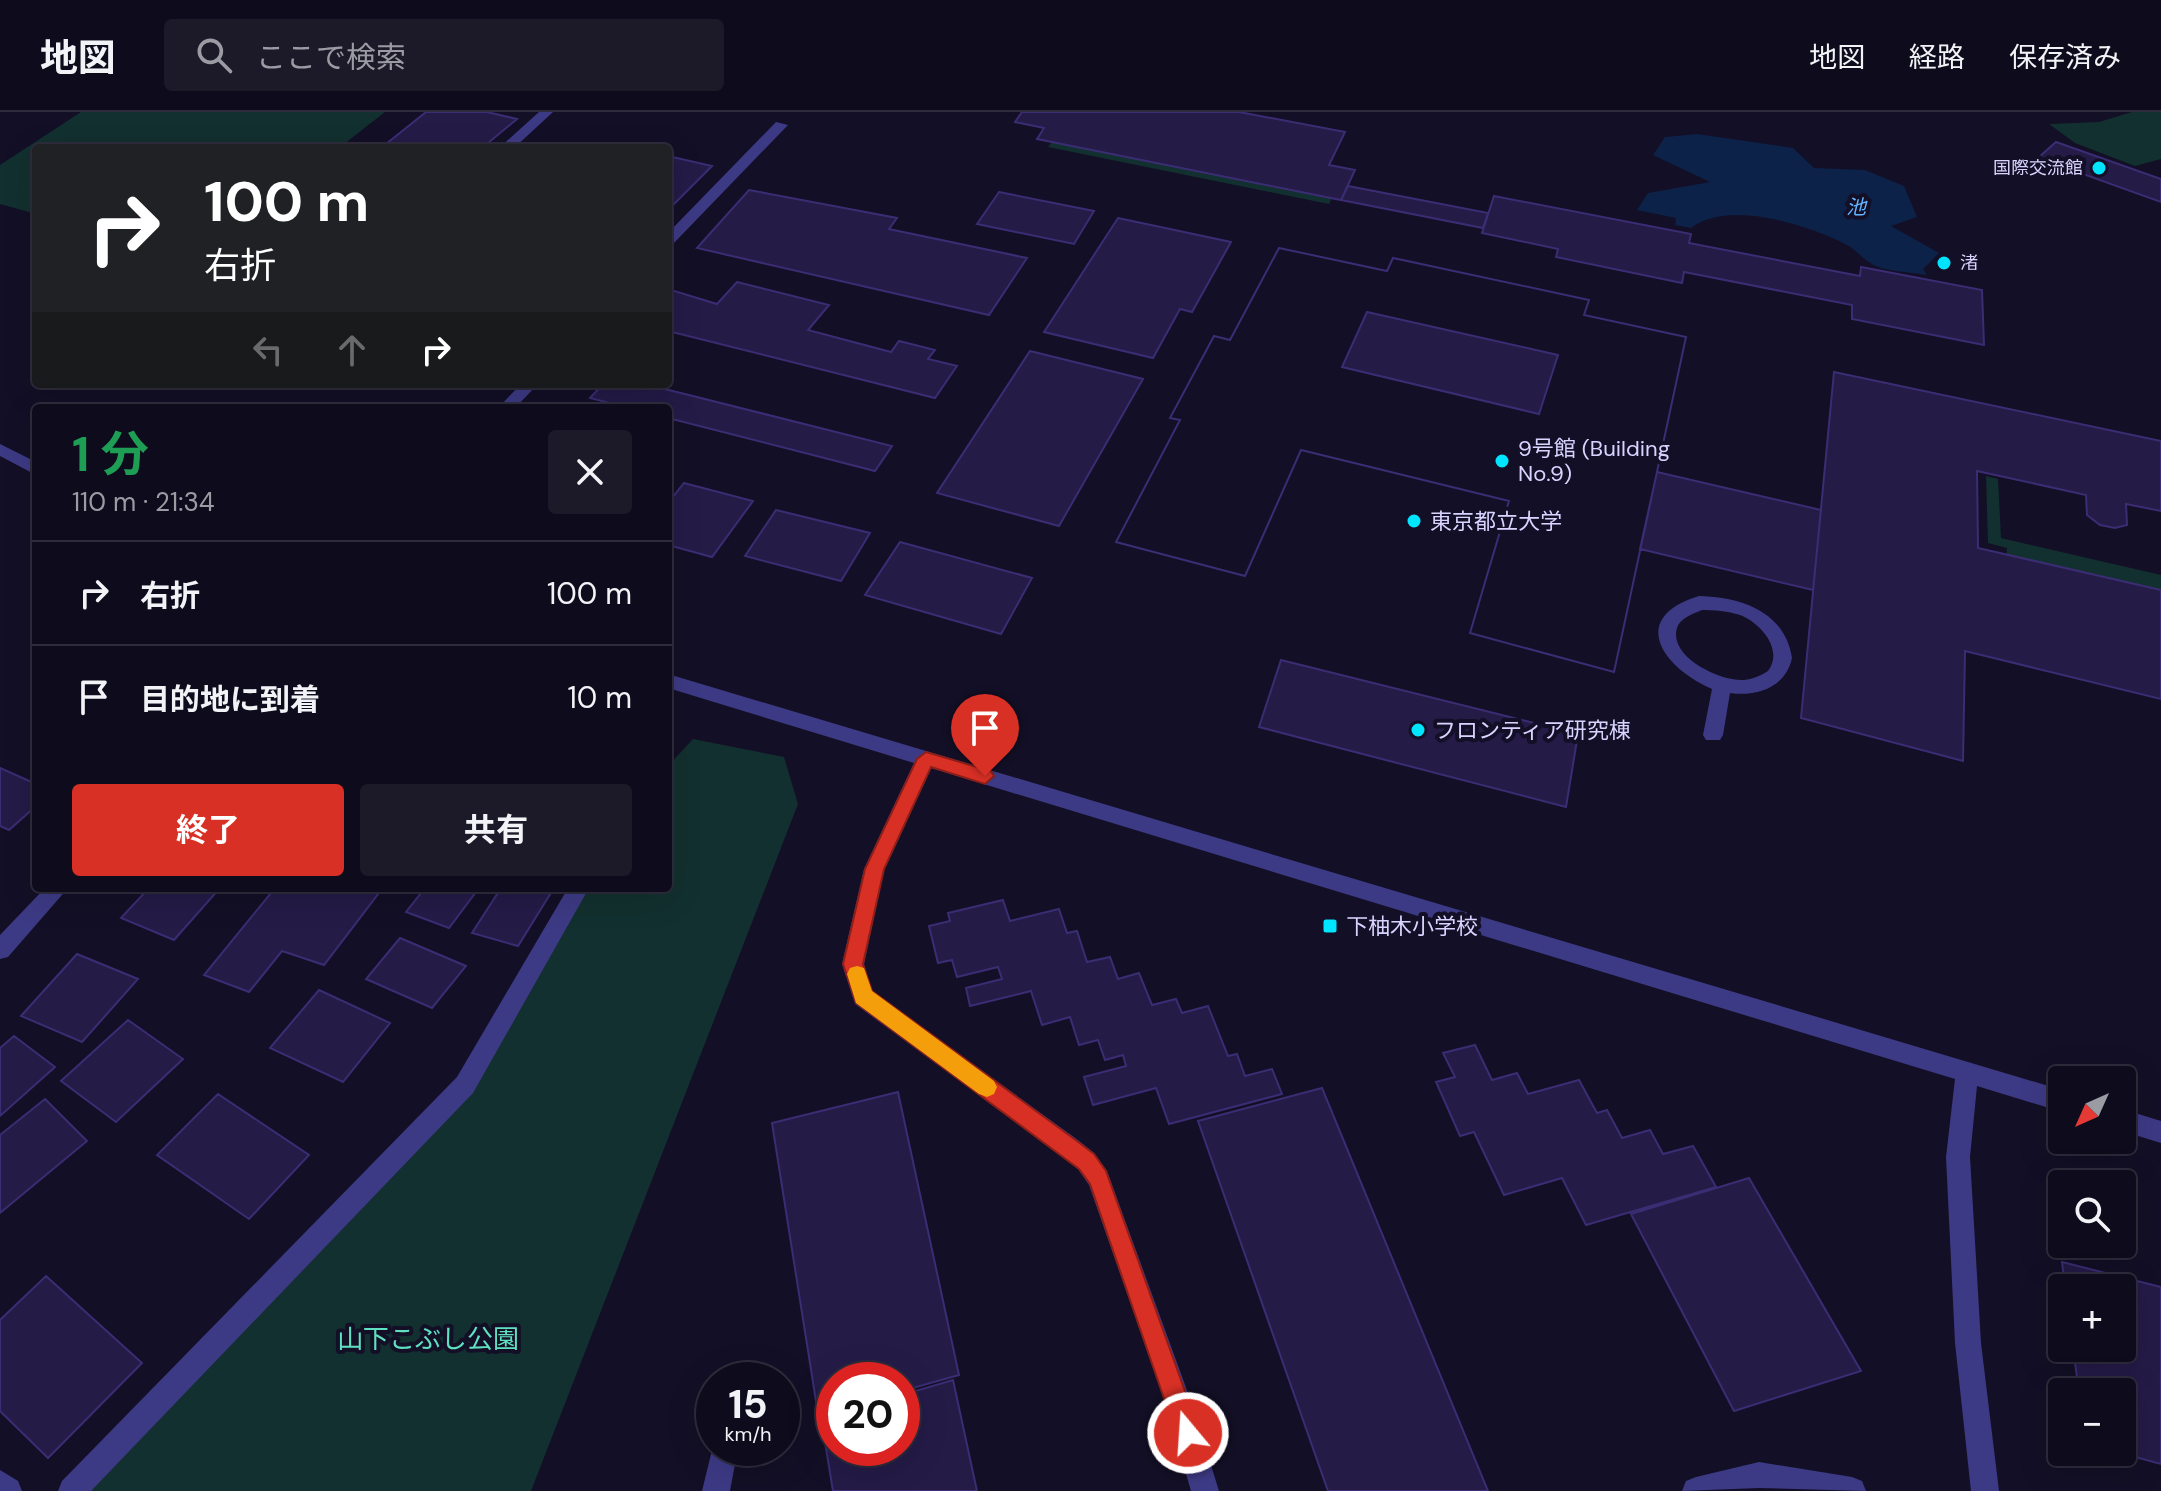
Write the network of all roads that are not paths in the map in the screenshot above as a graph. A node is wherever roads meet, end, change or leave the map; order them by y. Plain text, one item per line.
1 (547, 112) edge
2 (781, 125) dead end
3 (511, 144) edge
4 (672, 237) edge
5 (526, 388) edge
6 (510, 404) edge
7 (0, 449) edge
8 (32, 467) edge
9 (672, 682) edge
10 (1722, 685) junction
11 (1713, 735) dead end
12 (926, 759) junction
13 (54, 892) edge
14 (577, 892) edge
15 (0, 950) edge
16 (1967, 1070) junction
17 (2048, 1096) edge
18 (2136, 1124) edge
19 (2161, 1132) edge
20 (721, 1466) edge
21 (0, 1483) edge
22 (8, 1491) edge
23 (72, 1491) edge
24 (716, 1491) edge
25 (1205, 1491) edge
26 (1696, 1491) edge
27 (1852, 1491) edge
28 (1985, 1491) edge

1 - 3 street
2 - 4 street
5 - 6 street
7 - 8 street
9 - 12 street
10 - 10 street
10 - 11 street
12 - 16 street
12 - 25 street
13 - 15 street
14 - 23 street
16 - 17 street
16 - 28 street
18 - 19 street
20 - 24 street
21 - 22 street
26 - 27 street

